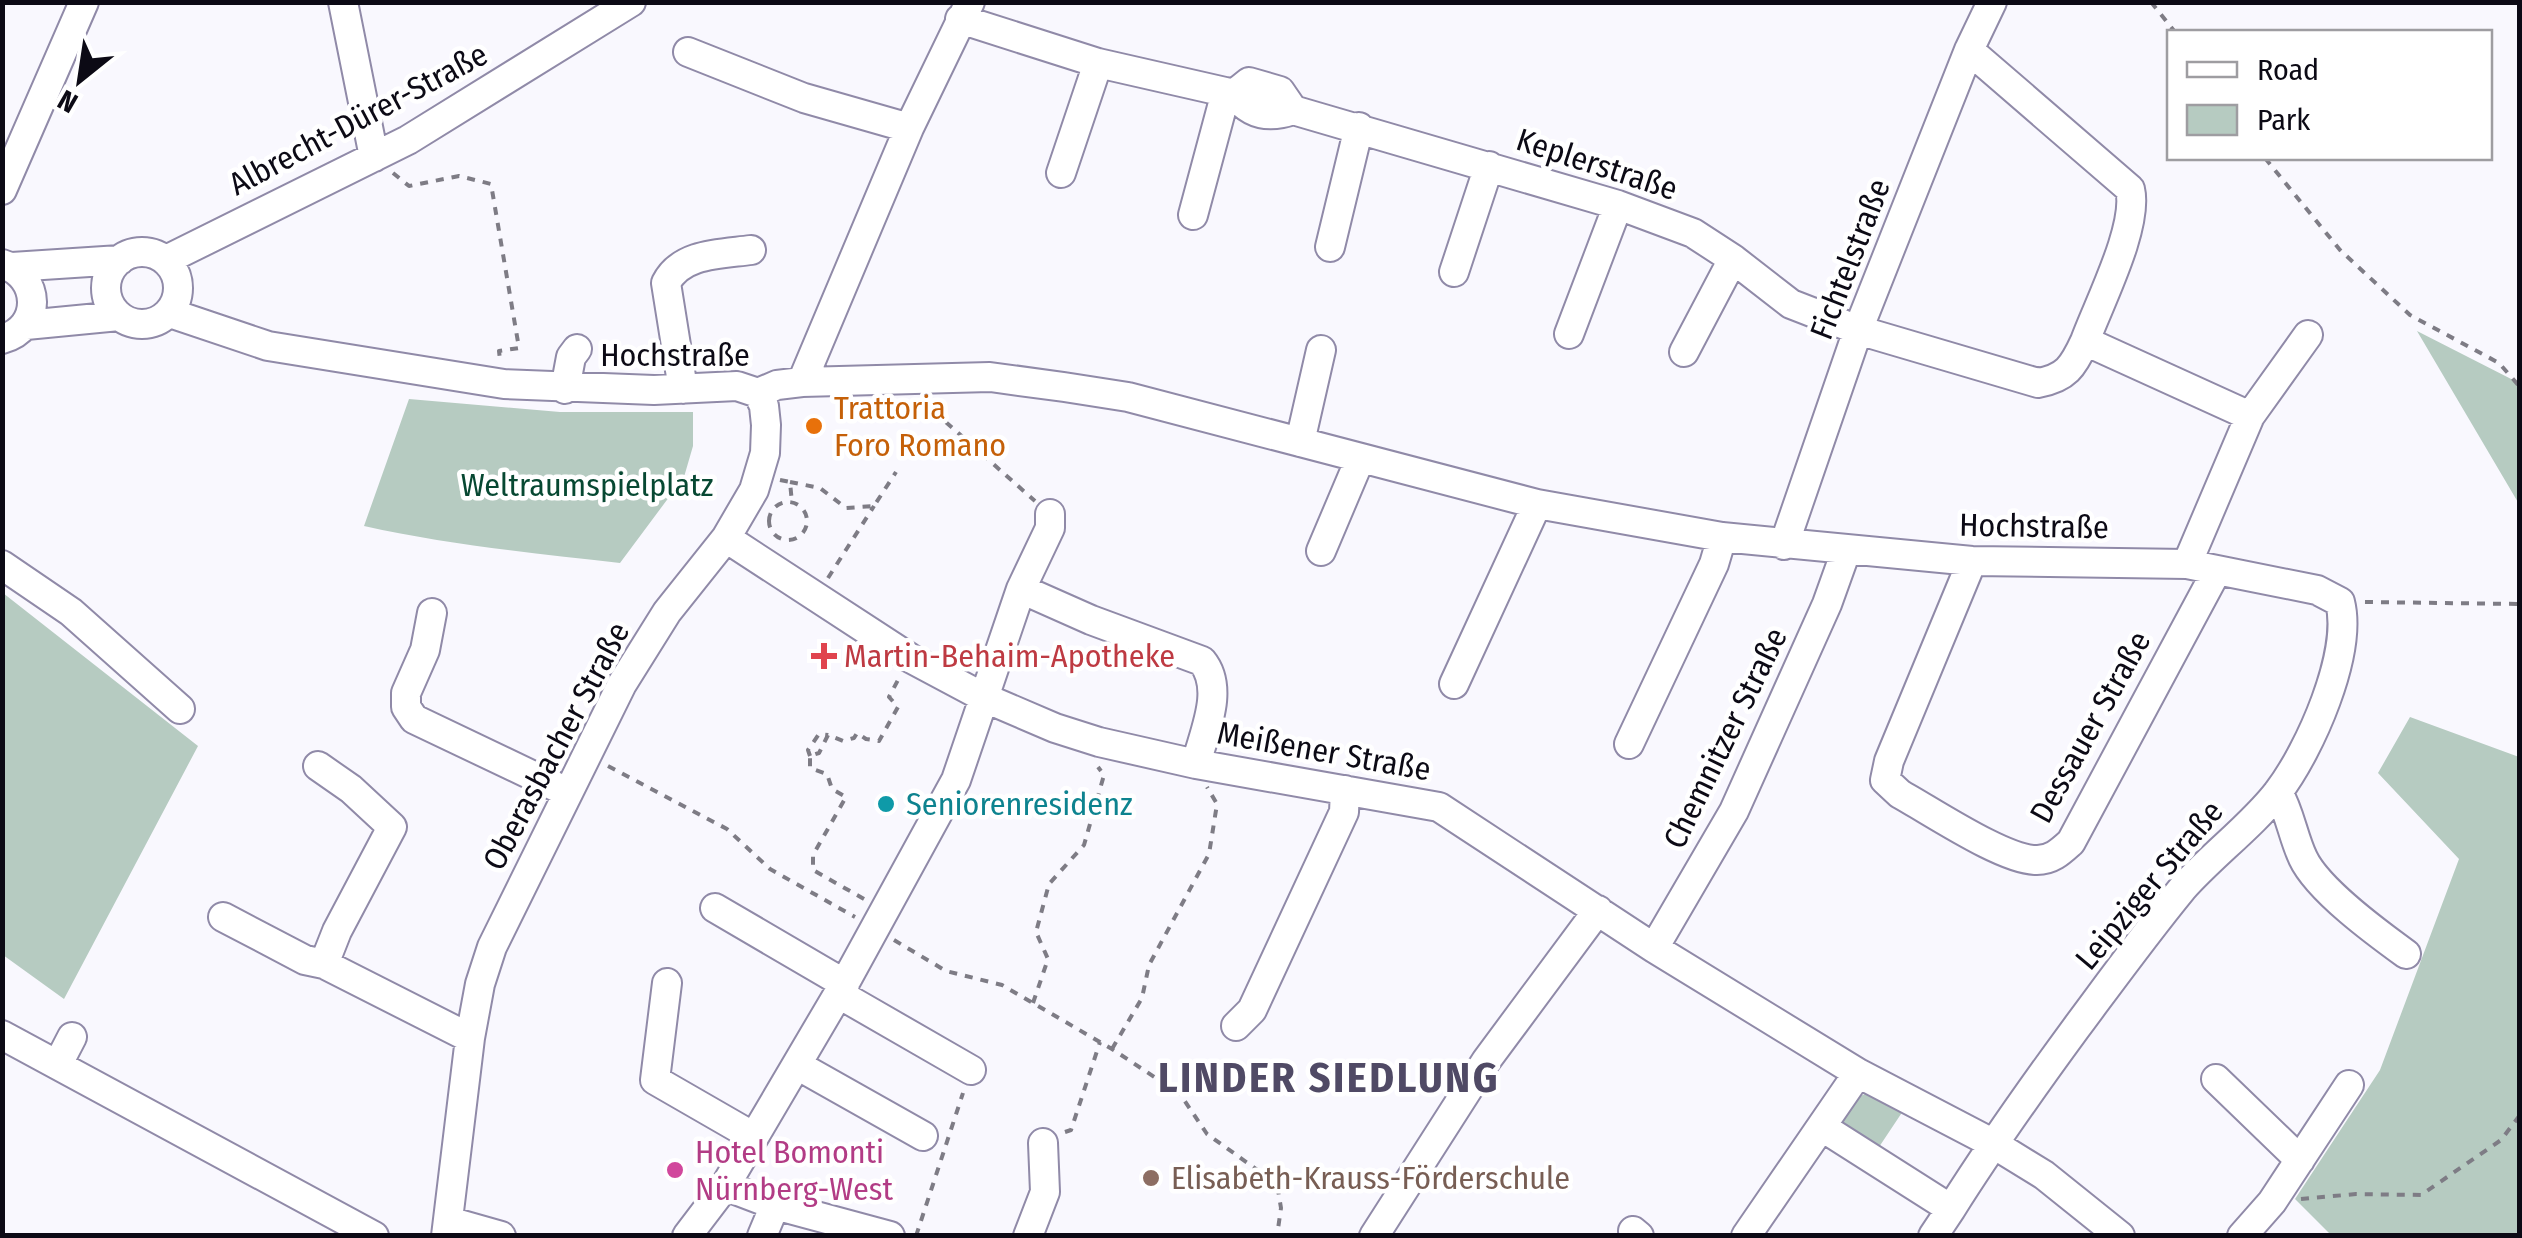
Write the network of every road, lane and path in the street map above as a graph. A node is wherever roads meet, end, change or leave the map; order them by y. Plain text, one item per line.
1 (84, 2) edge
2 (343, 2) edge
3 (631, 2) edge
4 (1992, 2) edge
5 (2151, 2) edge
6 (965, 11) edge
7 (2173, 30) edge
8 (1969, 50) junction
9 (688, 52) dead end
10 (1098, 63) junction
11 (1230, 93) junction
12 (1359, 127) junction
13 (910, 128) junction
14 (374, 157) junction
15 (2267, 160) edge
16 (1489, 166) junction
17 (1061, 173) dead end
18 (2, 190) edge
19 (1618, 204) junction
20 (1192, 215) dead end
21 (1330, 246) dead end
22 (751, 250) dead end
23 (1733, 259) junction
24 (166, 260) junction
25 (114, 269) junction
26 (14, 272) edge
27 (1454, 272) dead end
28 (170, 313) junction
29 (118, 316) junction
30 (1858, 330) junction
31 (14, 332) edge
32 (1569, 334) dead end
33 (2308, 335) dead end
34 (2084, 341) junction
35 (577, 348) dead end
36 (1320, 350) dead end
37 (1684, 352) dead end
38 (897, 379) junction
39 (802, 382) junction
40 (504, 384) junction
41 (2520, 388) edge
42 (565, 389) junction
43 (683, 389) junction
44 (758, 393) junction
45 (2250, 416) junction
46 (1300, 442) junction
47 (1360, 458) junction
48 (896, 472) dead end
49 (790, 482) dead end
50 (1537, 504) junction
51 (874, 506) junction
52 (1050, 514) joint
53 (806, 527) joint
54 (1722, 537) junction
55 (726, 538) junction
56 (1784, 545) junction
57 (1846, 550) junction
58 (1320, 551) dead end
59 (1972, 561) junction
60 (2187, 564) junction
61 (2, 565) edge
62 (2216, 572) junction
63 (1021, 589) junction
64 (815, 598) junction
65 (2340, 602) junction
66 (2520, 604) edge
67 (432, 614) dead end
68 (910, 658) junction
69 (1454, 684) dead end
70 (985, 698) junction
71 (180, 709) dead end
72 (828, 735) junction
73 (1098, 742) junction
74 (1629, 744) dead end
75 (586, 755) junction
76 (810, 756) junction
77 (1201, 765) junction
78 (318, 766) dead end
79 (1344, 790) junction
80 (567, 792) junction
81 (2278, 792) junction
82 (715, 908) dead end
83 (1598, 910) junction
84 (224, 917) dead end
85 (880, 920) junction
86 (1654, 948) junction
87 (2406, 954) dead end
88 (324, 964) junction
89 (667, 983) dead end
90 (844, 986) junction
91 (1033, 1003) junction
92 (1236, 1026) dead end
93 (2, 1035) edge
94 (72, 1036) dead end
95 (470, 1038) junction
96 (1100, 1042) junction
97 (1112, 1048) junction
98 (58, 1064) junction
99 (797, 1065) junction
100 (971, 1070) joint
101 (1858, 1074) junction
102 (2216, 1078) dead end
103 (2348, 1085) dead end
104 (2520, 1115) edge
105 (1822, 1127) junction
106 (923, 1136) dead end
107 (754, 1137) junction
108 (1043, 1143) joint
109 (1992, 1143) junction
110 (2300, 1160) junction
111 (725, 1186) junction
112 (2272, 1202) junction
113 (775, 1205) junction
114 (1951, 1210) junction
115 (447, 1228) edge
116 (374, 1236) edge
117 (501, 1236) edge
118 (686, 1236) edge
119 (762, 1236) edge
120 (890, 1236) edge
121 (916, 1236) edge
122 (1028, 1236) edge
123 (1277, 1236) edge
124 (1374, 1236) edge
125 (1746, 1236) edge
126 (1933, 1236) edge
127 (2120, 1236) edge
128 (2242, 1236) edge

1 - 18 street
2 - 14 street
3 - 14 street, Albrecht-Dürer-Straße
4 - 8 street, Fichtelstraße
5 - 7 path
6 - 10 street, Keplerstraße
6 - 13 street
8 - 30 street, Fichtelstraße
8 - 34 street, Keplerstraße
9 - 13 street
10 - 11 street, Keplerstraße
10 - 17 street
11 - 12 street, Keplerstraße
11 - 20 street
12 - 16 street, Keplerstraße
12 - 21 street
13 - 39 street
14 - 24 street, Albrecht-Dürer-Straße
14 - 40 path
15 - 41 path
16 - 19 street, Keplerstraße
16 - 27 street
19 - 23 street, Keplerstraße
19 - 32 street
22 - 43 street
23 - 30 street, Keplerstraße
23 - 37 street
24 - 25 street, Albrecht-Dürer-Straße
24 - 28 street
25 - 26 street, Albrecht-Dürer-Straße
25 - 29 street
26 - 31 street
28 - 29 street
28 - 40 street, Hochstraße
29 - 31 street
30 - 34 street, Keplerstraße
30 - 56 street, Fichtelstraße
33 - 45 street
34 - 45 street
35 - 42 street
36 - 46 street
38 - 39 street, Hochstraße
38 - 46 street, Hochstraße
38 - 52 path
39 - 44 street, Hochstraße
40 - 42 street, Hochstraße
42 - 43 street, Hochstraße
43 - 44 street, Hochstraße
44 - 55 street, Oberasbacher Straße
45 - 60 street
46 - 47 street, Hochstraße
47 - 50 street, Hochstraße
47 - 58 street
48 - 51 path
49 - 51 path
50 - 54 street, Hochstraße
50 - 69 street
51 - 64 path
52 - 63 street
53 - 53 path
54 - 56 street, Hochstraße
54 - 74 street
55 - 64 street, Meißener Straße
55 - 75 street, Oberasbacher Straße
56 - 57 street, Hochstraße
57 - 59 street, Hochstraße
57 - 86 street, Chemnitzer Straße
59 - 60 street, Hochstraße
59 - 62 street, Dessauer Straße
60 - 62 street, Hochstraße
61 - 71 street
62 - 65 street, Hochstraße
63 - 70 street
63 - 77 street
64 - 68 street, Meißener Straße
65 - 66 path
65 - 81 street, Leipziger Straße
67 - 80 street
68 - 70 street, Meißener Straße
68 - 72 path
70 - 73 street, Meißener Straße
70 - 85 street
72 - 76 path
72 - 76 path
73 - 77 street, Meißener Straße
73 - 91 path
75 - 80 street, Oberasbacher Straße
75 - 85 path
76 - 85 path
77 - 79 street, Meißener Straße
77 - 97 path
78 - 88 street
79 - 83 street, Meißener Straße
79 - 92 street
80 - 95 street, Oberasbacher Straße
81 - 87 street
81 - 109 street, Leipziger Straße
82 - 90 street
83 - 86 street, Meißener Straße
83 - 124 street
84 - 88 street
85 - 90 street
85 - 91 path
86 - 101 street, Meißener Straße
88 - 95 street
89 - 107 street
90 - 99 street
90 - 100 street
91 - 96 path
93 - 98 street
94 - 98 street
95 - 115 street, Oberasbacher Straße
96 - 97 path
96 - 108 path
97 - 123 path
98 - 116 street
99 - 106 street
99 - 107 street
100 - 121 path
101 - 105 street
101 - 109 street, Meißener Straße
102 - 110 street
103 - 110 street
104 - 112 path
105 - 114 street
105 - 125 street
107 - 111 street
108 - 122 street
109 - 114 street, Leipziger Straße
109 - 127 street, Meißener Straße
110 - 112 street
111 - 113 street
111 - 118 street
112 - 128 street
113 - 119 street
113 - 120 street
114 - 126 street, Leipziger Straße
115 - 117 street

